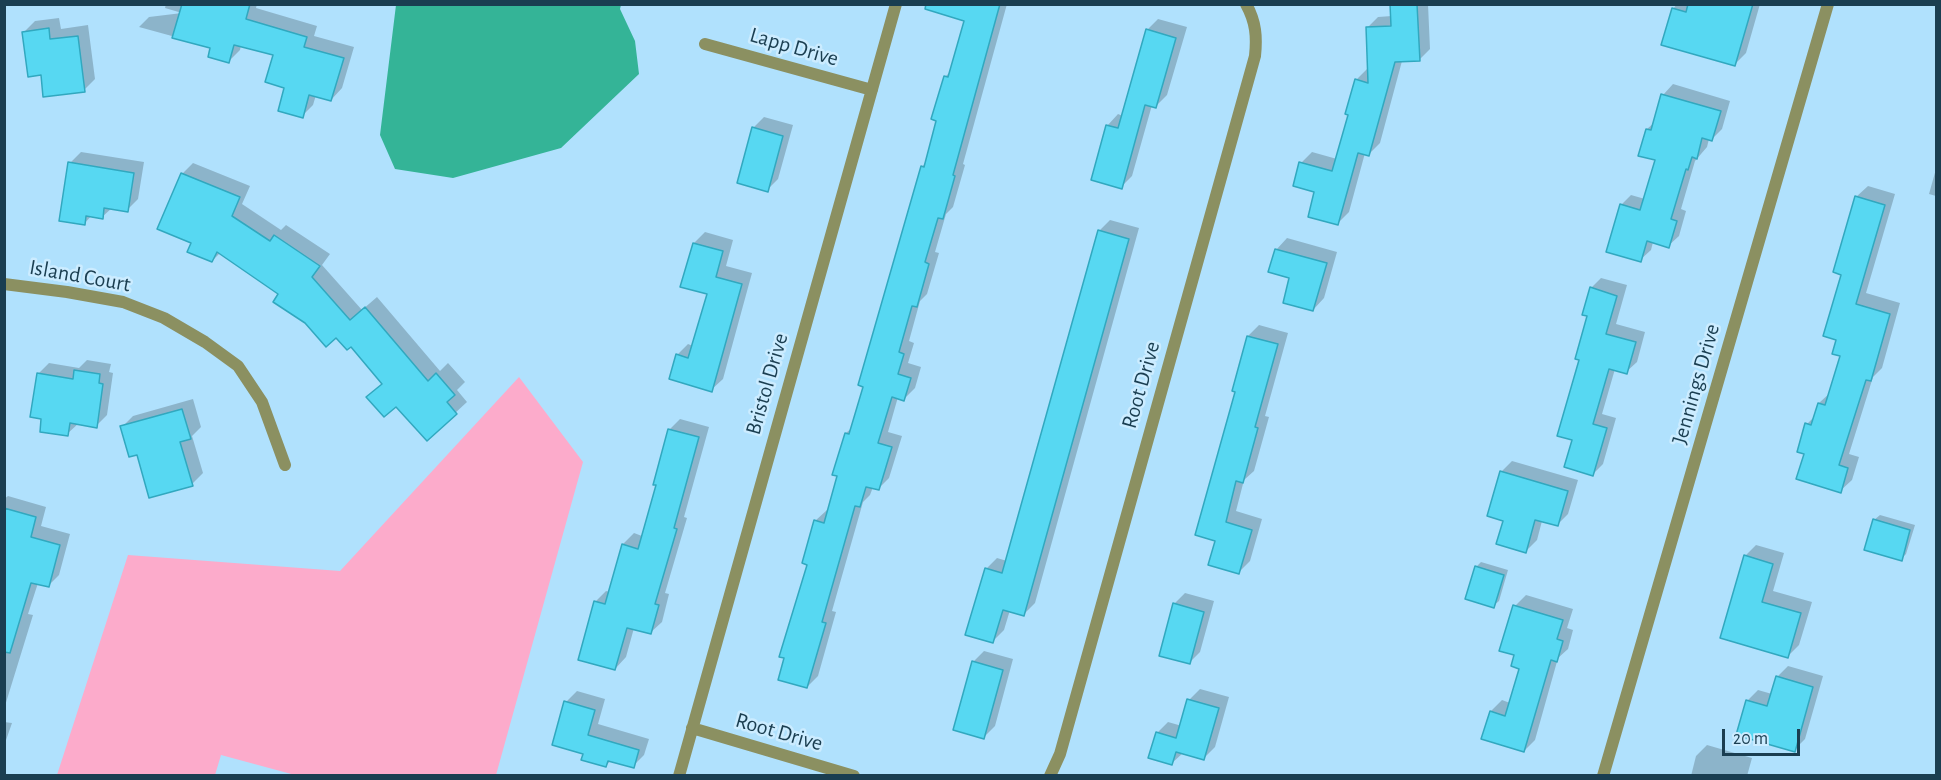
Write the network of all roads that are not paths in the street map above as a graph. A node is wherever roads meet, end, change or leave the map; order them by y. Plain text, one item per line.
1 (896, 4) edge
2 (1246, 4) edge
3 (1828, 4) edge
4 (705, 44) dead end
5 (872, 90) junction
6 (4, 284) edge
7 (285, 465) dead end
8 (692, 728) junction
9 (679, 776) edge
10 (854, 776) edge
11 (1050, 776) edge
12 (1603, 776) edge

1 - 5 street, Bristol Drive
2 - 11 street, Root Drive
3 - 12 street, Jennings Drive
4 - 5 street, Lapp Drive
5 - 8 street, Bristol Drive
6 - 7 street, Island Court
8 - 9 street, Bristol Drive
8 - 10 street, Root Drive

